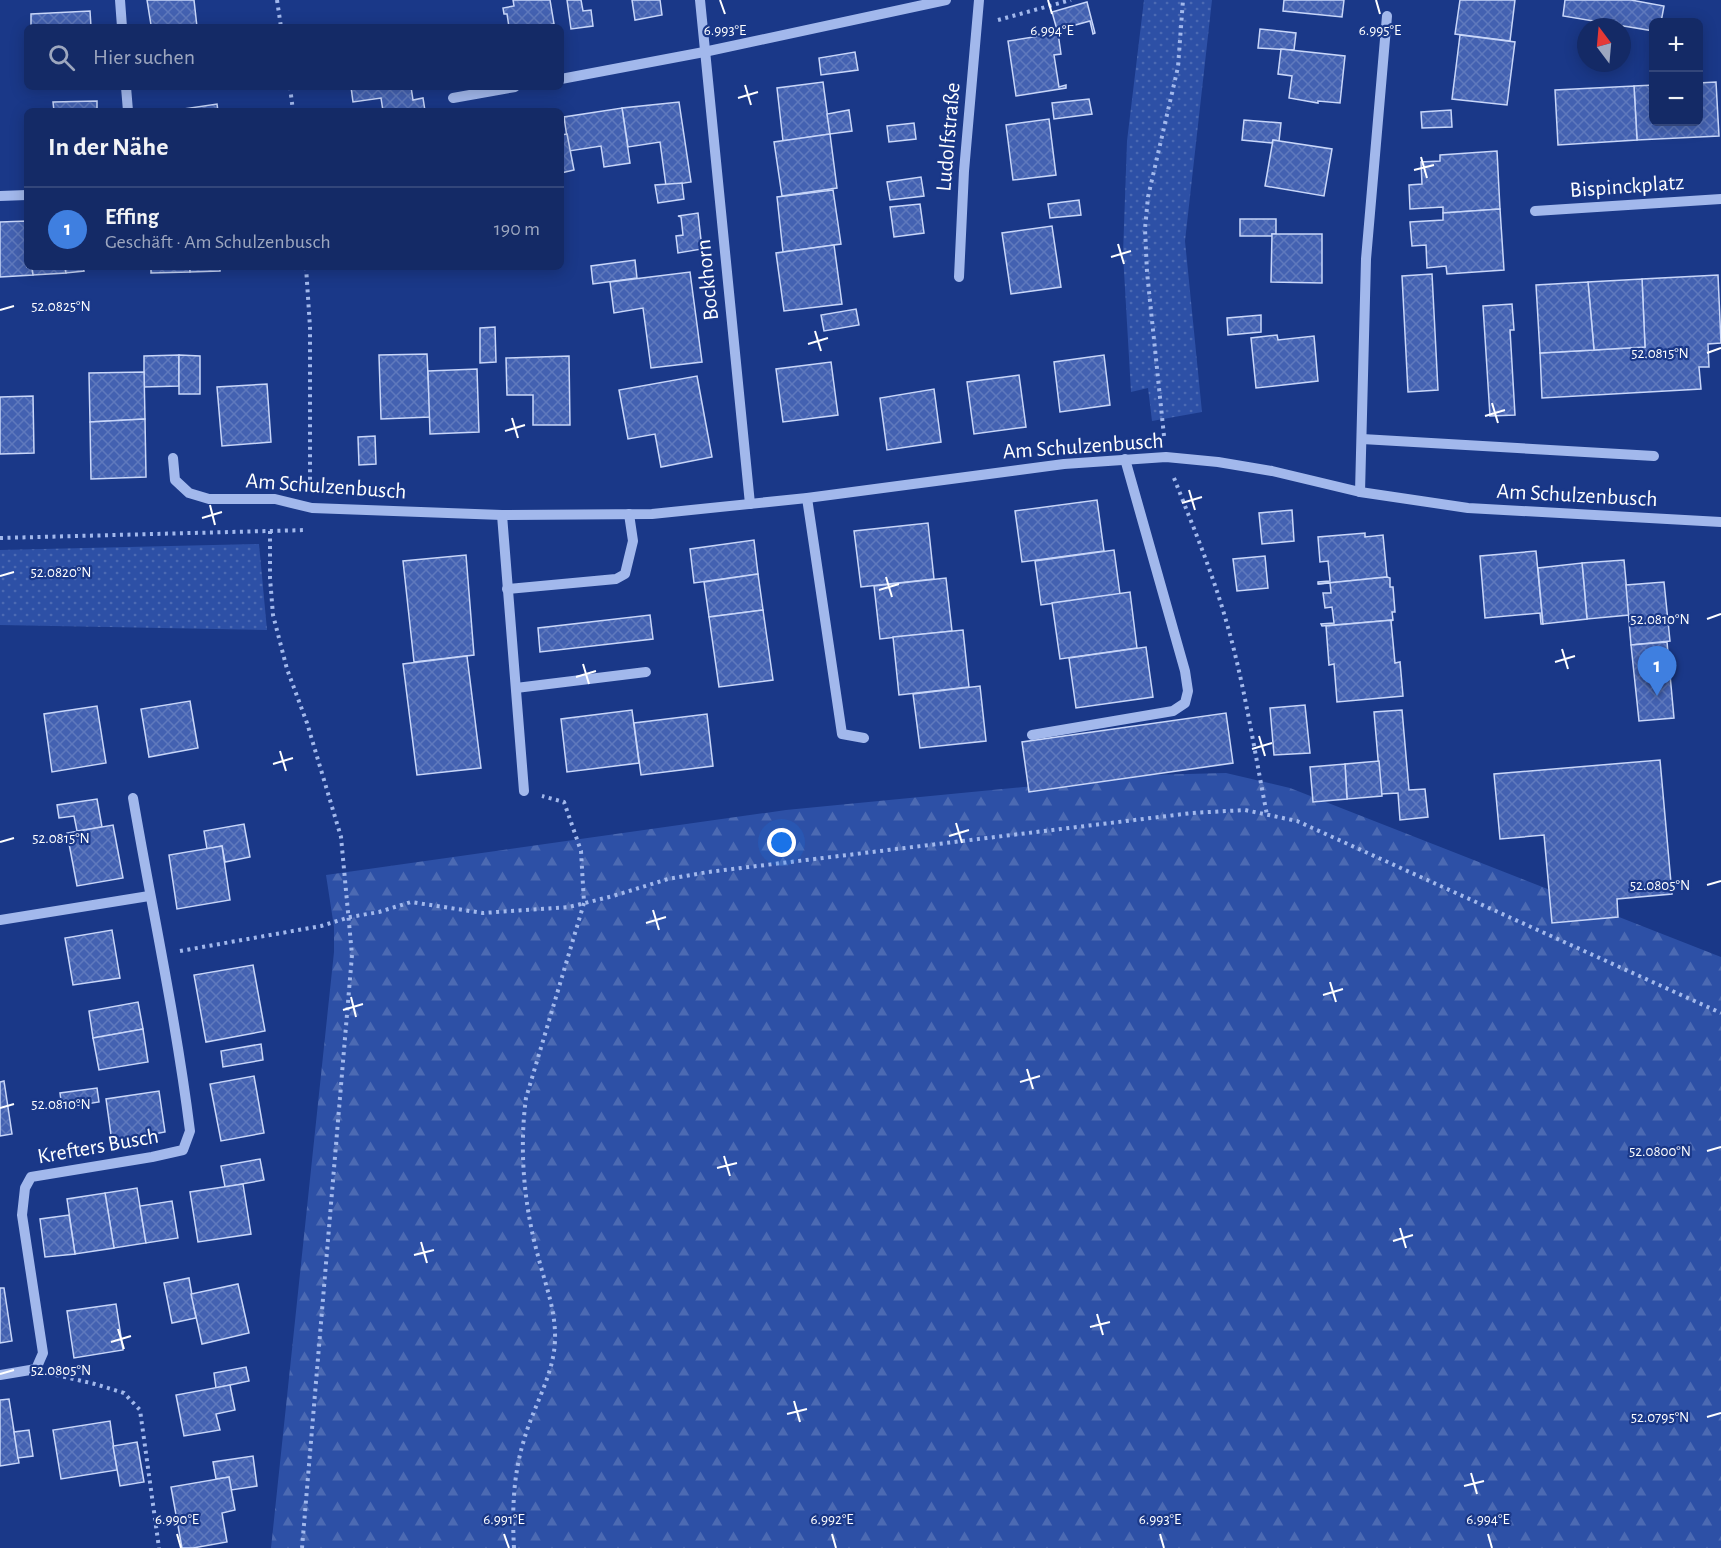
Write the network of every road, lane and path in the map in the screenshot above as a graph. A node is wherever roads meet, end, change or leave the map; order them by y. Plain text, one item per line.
1 (120, 0) edge
2 (277, 0) edge
3 (700, 0) edge
4 (946, 0) edge
5 (979, 0) edge
6 (1071, 0) edge
7 (1183, 0) edge
8 (1387, 16) dead end
9 (122, 24) edge
10 (281, 24) edge
11 (977, 25) junction
12 (704, 52) junction
13 (564, 77) edge
14 (126, 90) edge
15 (290, 90) edge
16 (500, 90) edge
17 (453, 99) dead end
18 (128, 108) edge
19 (293, 108) edge
20 (24, 195) edge
21 (0, 196) edge
22 (1721, 199) edge
23 (1535, 211) dead end
24 (306, 270) edge
25 (959, 277) dead end
26 (1362, 439) junction
27 (1654, 456) dead end
28 (1166, 457) junction
29 (172, 458) dead end
30 (1125, 459) junction
31 (1360, 492) junction
32 (807, 498) junction
33 (750, 504) junction
34 (312, 508) junction
35 (629, 514) junction
36 (502, 515) junction
37 (1721, 522) edge
38 (310, 530) dead end
39 (270, 531) junction
40 (0, 538) edge
41 (507, 589) junction
42 (646, 672) dead end
43 (516, 688) junction
44 (1032, 735) dead end
45 (864, 738) dead end
46 (524, 791) joint
47 (133, 798) dead end
48 (1268, 815) junction
49 (149, 896) junction
50 (584, 903) junction
51 (350, 917) junction
52 (0, 920) edge
53 (162, 954) junction
54 (1721, 1013) edge
55 (36, 1370) junction
56 (0, 1375) edge
57 (159, 1548) edge
58 (302, 1548) edge
59 (514, 1548) edge

1 - 9 street
2 - 10 path
3 - 12 street, Bockhorn
4 - 12 street
5 - 11 street, Ludolfstraße
6 - 11 path
7 - 28 path
8 - 26 street
11 - 25 street, Ludolfstraße
12 - 13 street
12 - 33 street, Bockhorn
14 - 18 street
15 - 19 path
16 - 17 street
20 - 21 street
22 - 23 street, Bispinckplatz
24 - 34 path
26 - 27 street
26 - 31 street
28 - 30 street, Am Schulzenbusch
28 - 31 street, Am Schulzenbusch
28 - 48 path
29 - 34 street, Am Schulzenbusch
30 - 32 street, Am Schulzenbusch
30 - 44 street
31 - 37 street, Am Schulzenbusch
32 - 33 street, Am Schulzenbusch
32 - 45 street
33 - 35 street, Am Schulzenbusch
34 - 36 street, Am Schulzenbusch
35 - 36 street, Am Schulzenbusch
35 - 41 street
36 - 41 street
38 - 39 path
39 - 40 path
39 - 51 path
41 - 43 street
42 - 43 street
43 - 46 street
46 - 50 path
47 - 49 street, Krefters Busch
48 - 50 path
48 - 54 path
49 - 52 street
49 - 53 street, Krefters Busch
50 - 51 path
50 - 59 path
51 - 53 path
51 - 58 path
53 - 55 street, Krefters Busch
55 - 56 street
55 - 57 path

